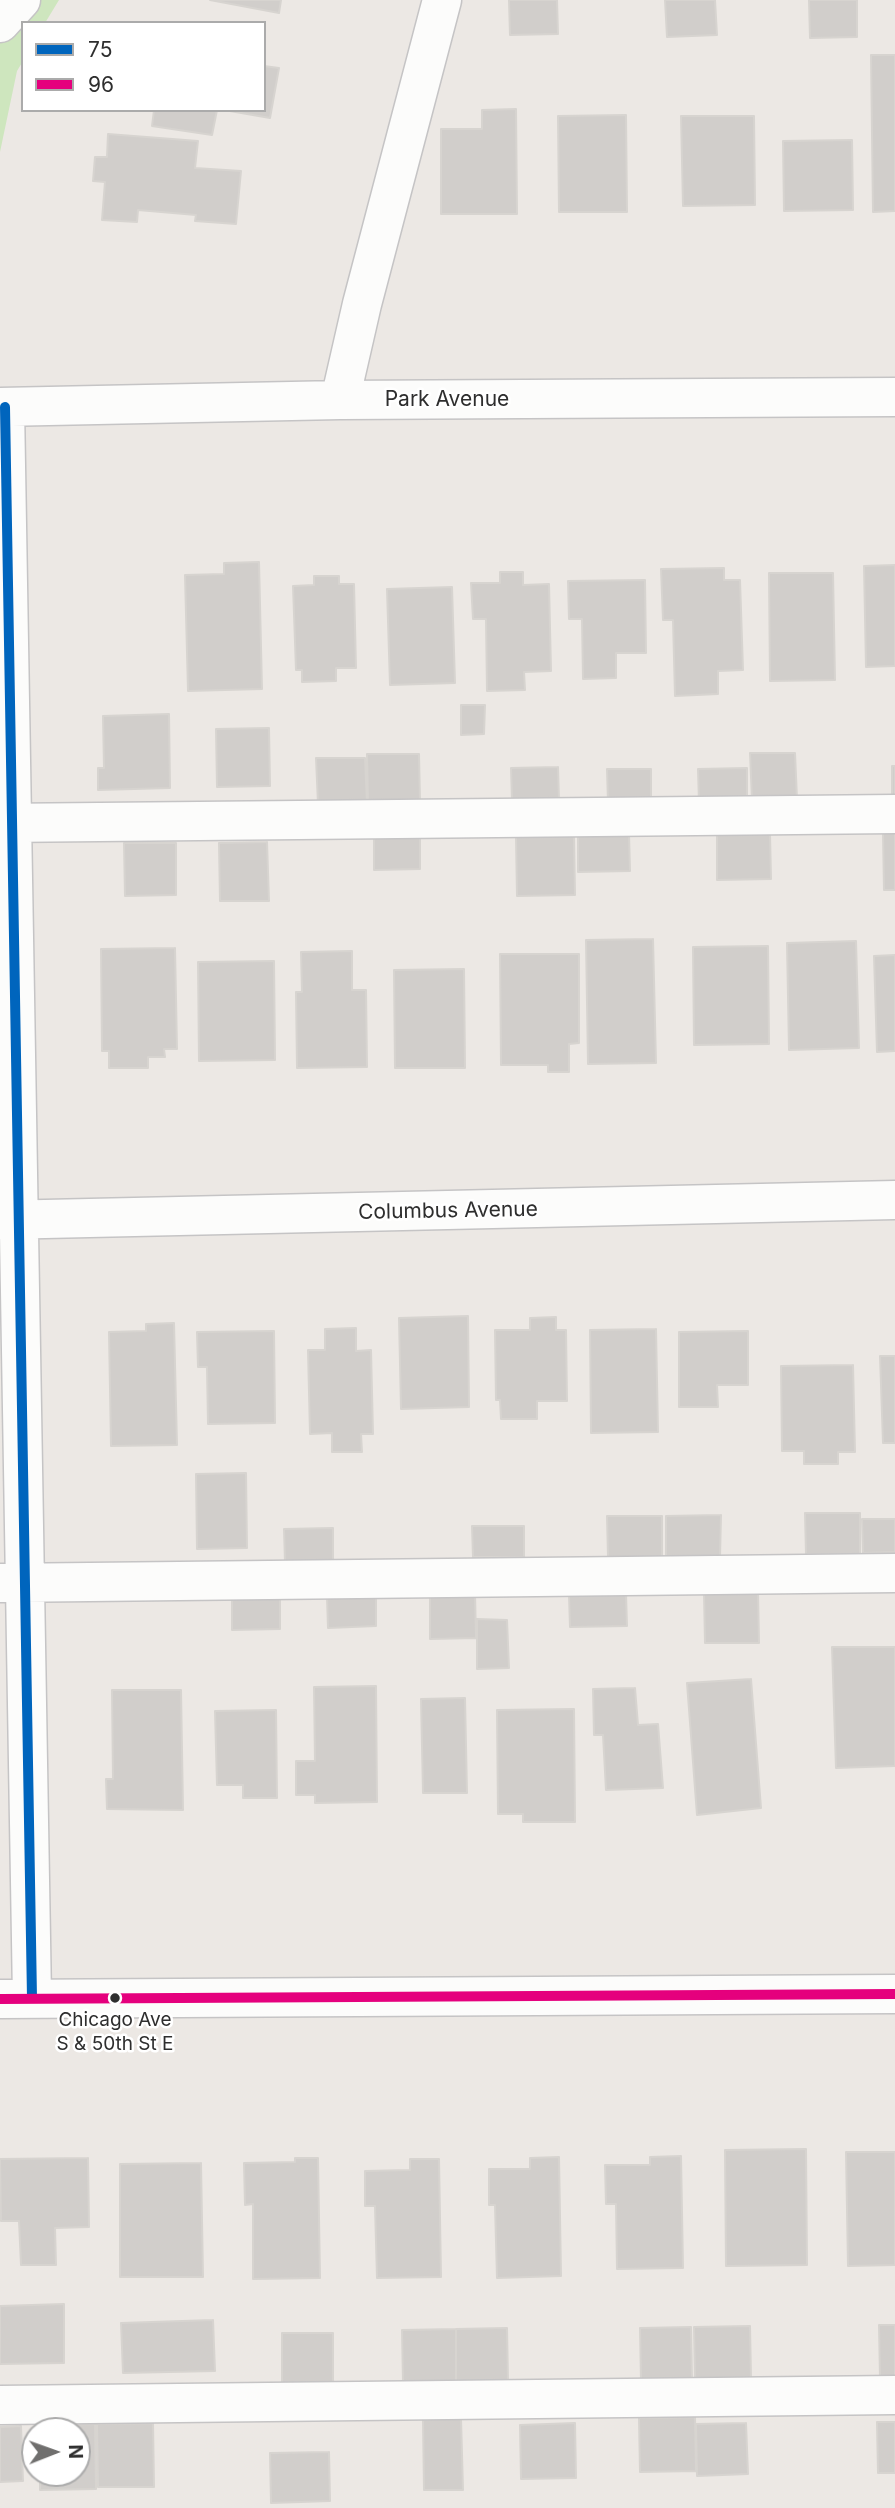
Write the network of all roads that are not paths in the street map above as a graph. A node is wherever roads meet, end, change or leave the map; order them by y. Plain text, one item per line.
1 (22, 0) edge
2 (442, 0) edge
3 (0, 23) edge
4 (895, 397) edge
5 (340, 400) junction
6 (2, 407) edge
7 (895, 814) edge
8 (5, 823) edge
9 (895, 1200) edge
10 (8, 1220) edge
11 (895, 1573) edge
12 (11, 1583) edge
13 (895, 1994) edge
14 (16, 1998) edge
15 (895, 2395) edge
16 (0, 2405) edge

1 - 3 street
2 - 5 street
4 - 5 street, Park Avenue
5 - 6 street, Park Avenue
6 - 8 street
7 - 8 street
8 - 10 street
9 - 10 street, Columbus Avenue
10 - 12 street
11 - 12 street
12 - 14 street
13 - 14 street
15 - 16 street

